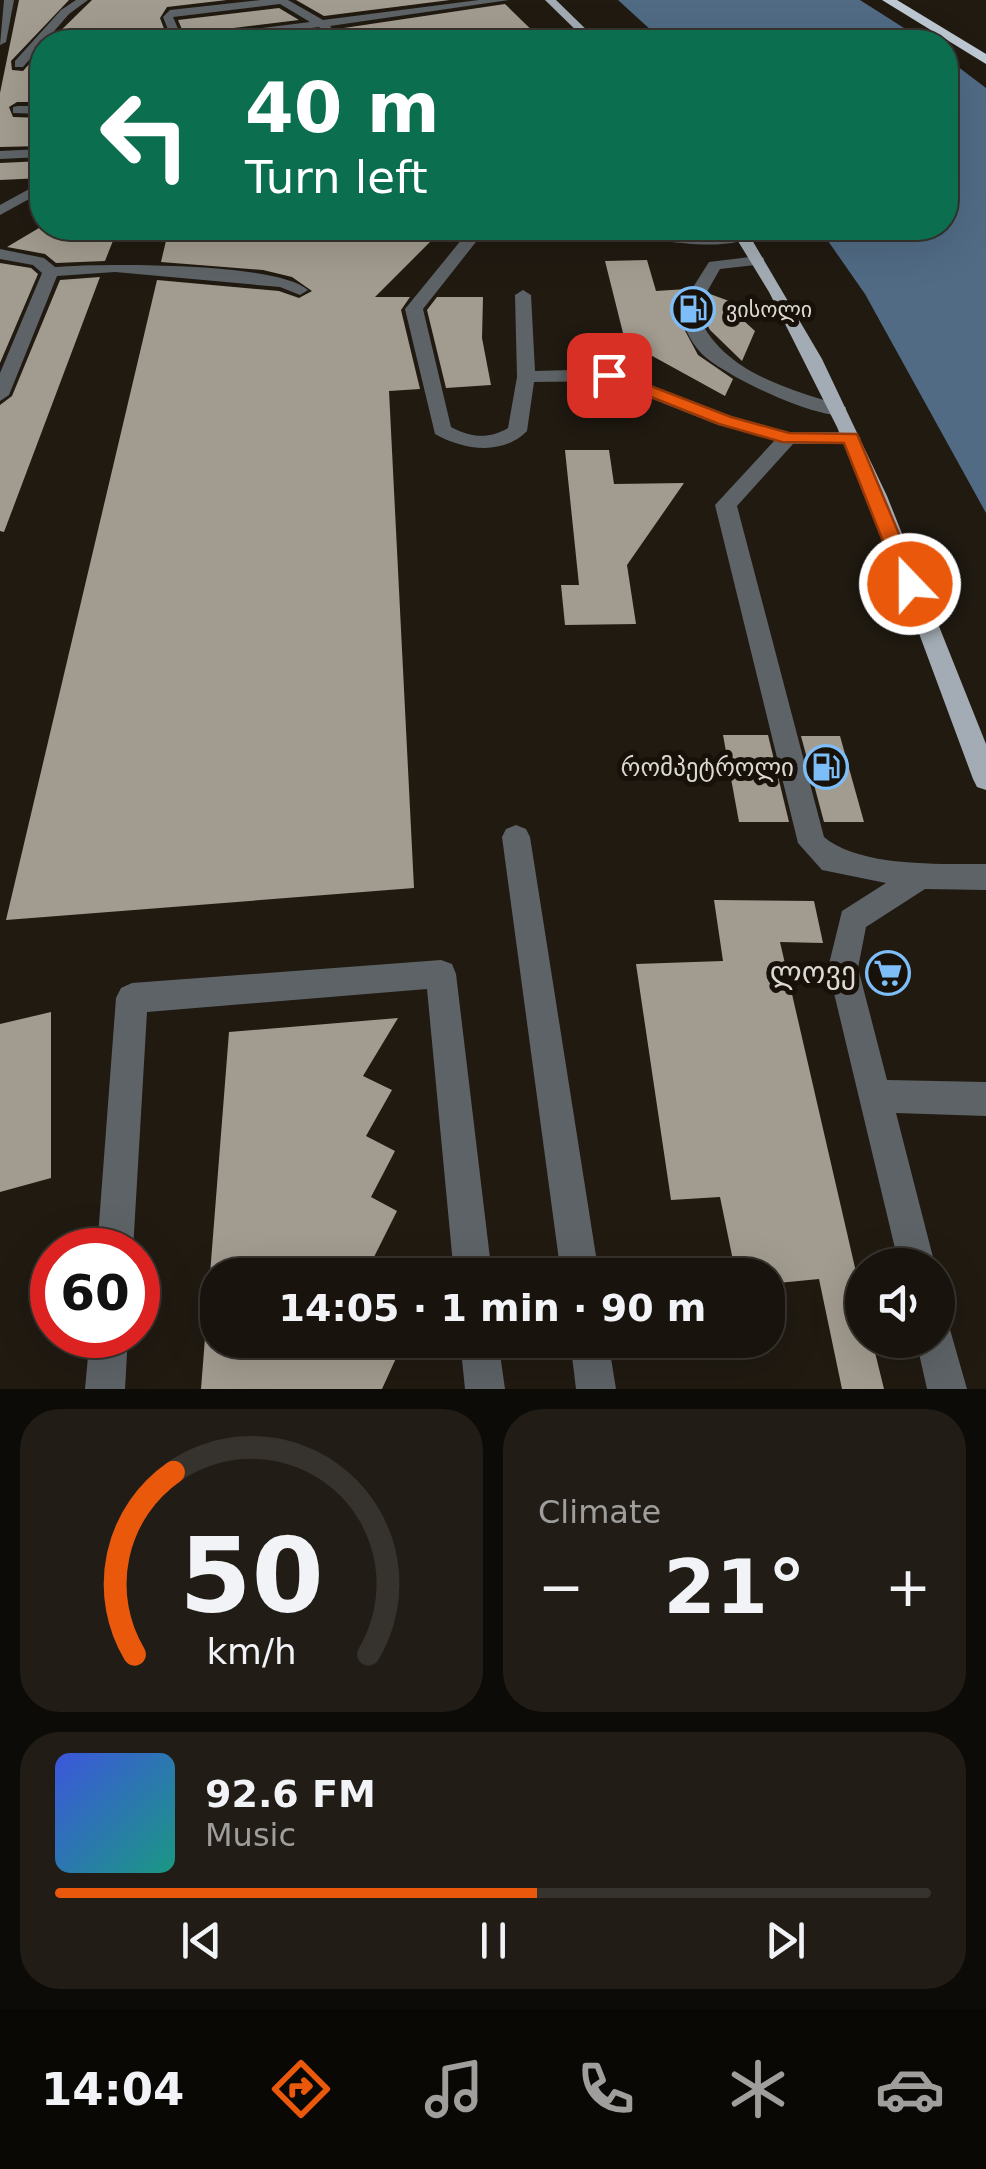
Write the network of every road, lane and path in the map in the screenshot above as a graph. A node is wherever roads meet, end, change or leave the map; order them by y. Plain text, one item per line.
1 (0, 0) edge
2 (8, 0) edge
3 (93, 0) edge
4 (285, 0) edge
5 (384, 0) edge
6 (504, 0) edge
7 (550, 0) edge
8 (888, 0) edge
9 (82, 1) edge
10 (395, 14) junction
11 (322, 24) junction
12 (49, 30) edge
13 (174, 30) edge
14 (277, 30) edge
15 (327, 30) edge
16 (581, 30) edge
17 (937, 30) edge
18 (0, 42) edge
19 (958, 43) edge
20 (30, 52) edge
21 (986, 60) edge
22 (30, 63) edge
23 (19, 64) junction
24 (0, 66) edge
25 (18, 110) dead end
26 (30, 110) edge
27 (30, 154) edge
28 (0, 155) edge
29 (30, 187) edge
30 (0, 189) edge
31 (30, 193) edge
32 (0, 212) edge
33 (469, 240) edge
34 (745, 240) edge
35 (0, 254) edge
36 (758, 261) junction
37 (51, 272) junction
38 (300, 290) dead end
39 (524, 295) dead end
40 (526, 378) junction
41 (0, 395) edge
42 (839, 411) junction
43 (788, 438) junction
44 (850, 438) junction
45 (986, 779) edge
46 (516, 837) dead end
47 (921, 876) junction
48 (986, 877) edge
49 (876, 1096) junction
50 (986, 1099) edge
51 (116, 1228) edge
52 (913, 1248) edge
53 (471, 1258) edge
54 (578, 1258) edge
55 (107, 1358) edge
56 (481, 1358) edge
57 (592, 1358) edge
58 (939, 1358) edge
59 (105, 1389) edge
60 (484, 1389) edge
61 (596, 1389) edge
62 (947, 1389) edge

1 - 2 street
2 - 18 street
3 - 9 street
4 - 11 street
4 - 13 street
5 - 10 street
6 - 10 street
7 - 16 main road
8 - 17 highway
9 - 12 street
10 - 11 street
11 - 14 street
11 - 15 street
19 - 21 highway
20 - 23 street
22 - 23 street
23 - 24 street
25 - 26 street
27 - 28 street
29 - 30 street
31 - 32 street
33 - 40 street
34 - 36 main road
35 - 37 street
36 - 42 main road
36 - 42 street
37 - 38 street
37 - 41 street
39 - 40 street
40 - 43 street
42 - 44 main road
43 - 44 street
43 - 47 street
44 - 45 main road
46 - 54 street
47 - 48 street
47 - 49 street
49 - 50 street
49 - 52 street
51 - 53 street
55 - 59 street
56 - 60 street
57 - 61 street
58 - 62 street

